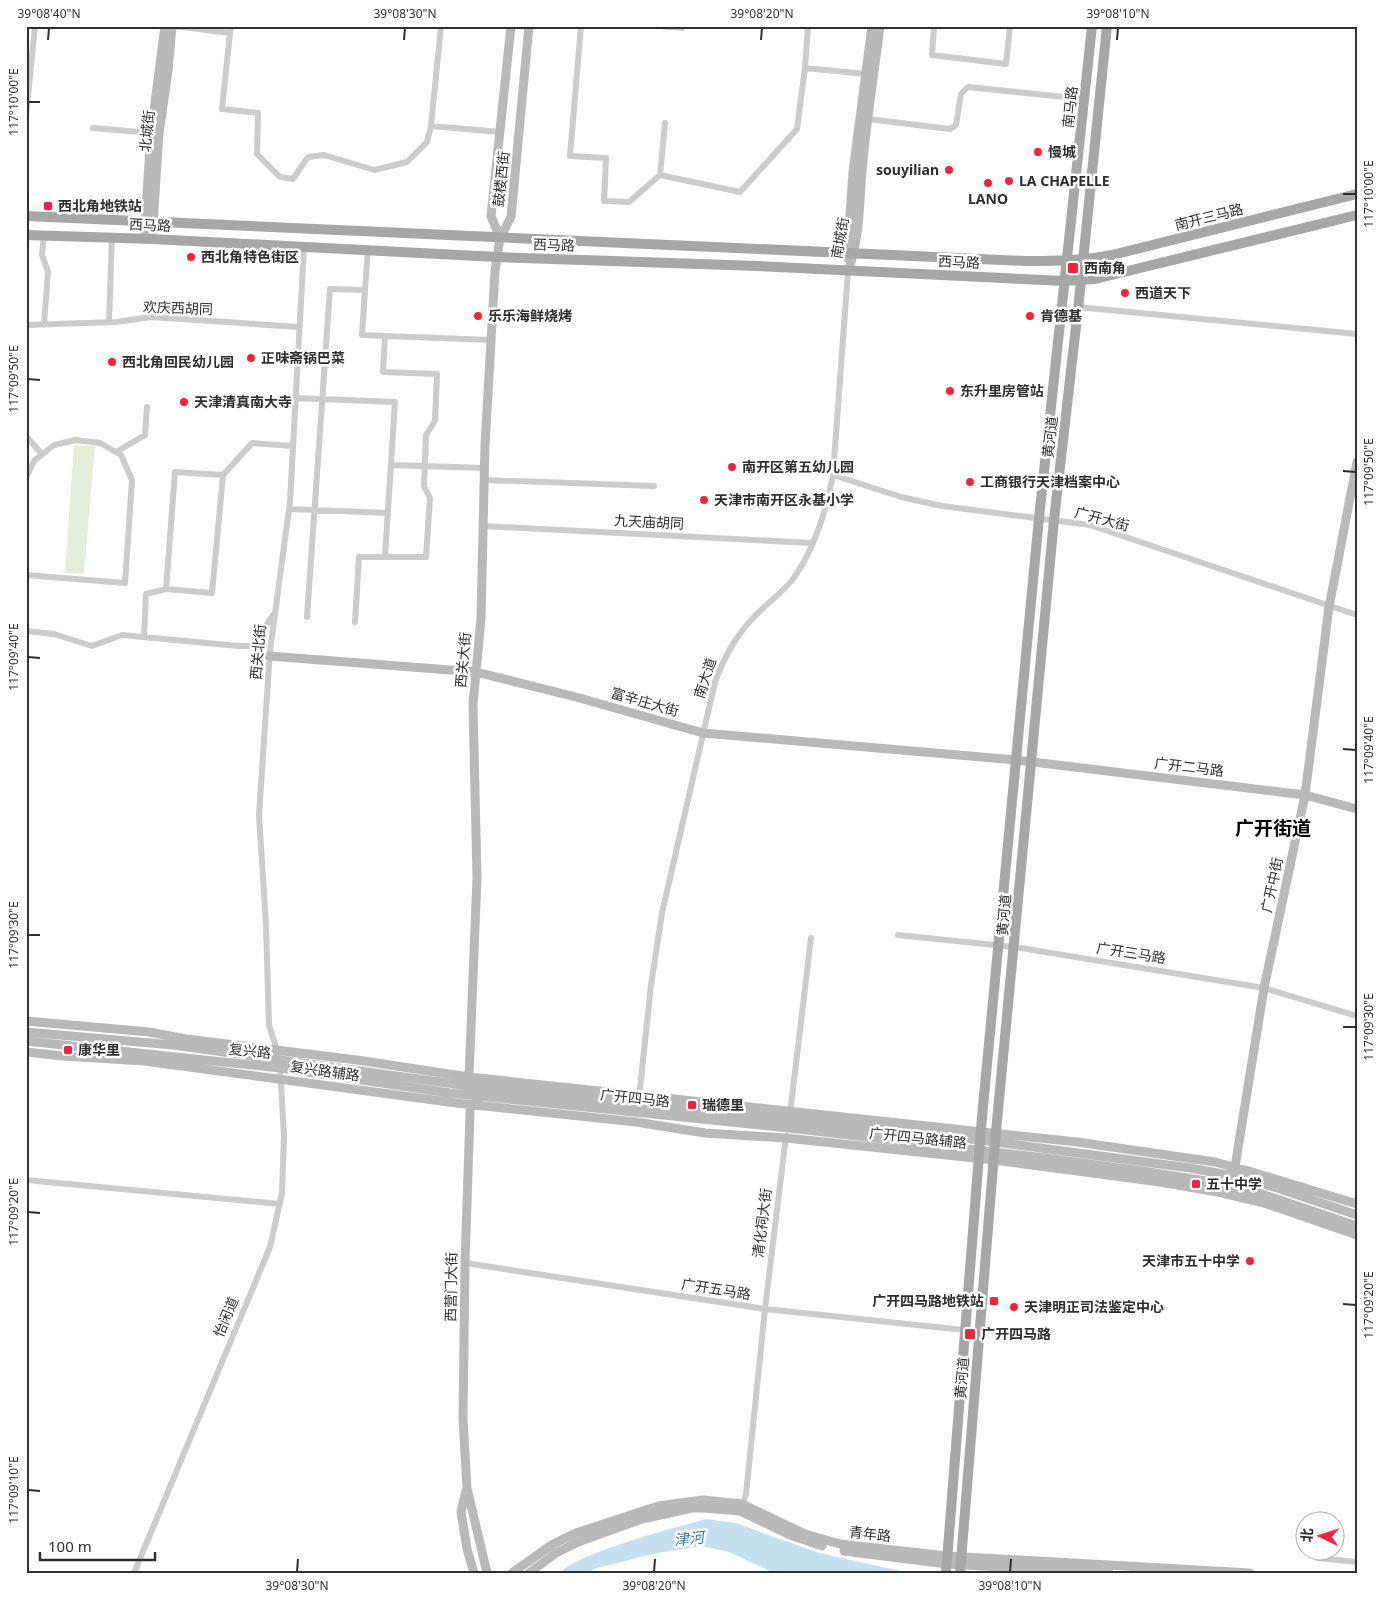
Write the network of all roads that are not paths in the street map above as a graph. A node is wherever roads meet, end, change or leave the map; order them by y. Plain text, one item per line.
1 (35, 26) edge
2 (165, 26) edge
3 (174, 26) edge
4 (441, 26) edge
5 (511, 26) edge
6 (529, 26) edge
7 (581, 26) edge
8 (661, 26) edge
9 (682, 26) edge
10 (808, 26) edge
11 (872, 26) edge
12 (880, 26) edge
13 (934, 26) edge
14 (1010, 26) edge
15 (1092, 26) edge
16 (1107, 26) edge
17 (230, 30) edge
18 (805, 68) junction
19 (866, 74) junction
20 (1085, 99) junction
21 (26, 116) edge
22 (868, 119) junction
23 (665, 123) dead end
24 (431, 126) junction
25 (93, 128) dead end
26 (500, 132) junction
27 (151, 133) junction
28 (660, 175) junction
29 (1357, 194) edge
30 (1357, 215) edge
31 (26, 216) edge
32 (149, 222) junction
33 (26, 235) edge
34 (44, 235) junction
35 (112, 237) junction
36 (500, 238) junction
37 (148, 239) junction
38 (304, 247) junction
39 (368, 249) junction
40 (851, 253) junction
41 (497, 257) junction
42 (1083, 260) junction
43 (1066, 261) junction
44 (848, 271) junction
45 (1081, 280) junction
46 (1064, 281) junction
47 (365, 290) junction
48 (1078, 307) junction
49 (109, 322) junction
50 (44, 324) junction
51 (26, 325) edge
52 (299, 327) junction
53 (1357, 334) edge
54 (385, 336) junction
55 (491, 340) junction
56 (295, 398) junction
57 (323, 399) junction
58 (147, 407) dead end
59 (26, 436) edge
60 (293, 446) junction
61 (116, 452) junction
62 (42, 454) junction
63 (1357, 462) edge
64 (391, 465) junction
65 (425, 467) junction
66 (484, 468) junction
67 (223, 475) junction
68 (833, 475) junction
69 (26, 478) edge
70 (484, 480) junction
71 (654, 486) dead end
72 (289, 509) junction
73 (316, 510) junction
74 (388, 514) junction
75 (1039, 518) junction
76 (1054, 520) junction
77 (483, 526) junction
78 (813, 543) junction
79 (385, 556) junction
80 (26, 575) edge
81 (166, 589) junction
82 (1329, 607) junction
83 (274, 614) junction
84 (1357, 615) edge
85 (307, 617) dead end
86 (355, 622) dead end
87 (26, 631) edge
88 (144, 636) junction
89 (269, 656) junction
90 (476, 672) junction
91 (703, 732) junction
92 (1016, 760) junction
93 (1032, 762) junction
94 (1305, 794) junction
95 (1357, 809) edge
96 (898, 934) dead end
97 (811, 938) dead end
98 (999, 945) junction
99 (1014, 947) junction
100 (1264, 988) junction
101 (1357, 1016) edge
102 (26, 1021) edge
103 (26, 1032) edge
104 (26, 1041) edge
105 (26, 1052) edge
106 (279, 1059) junction
107 (280, 1078) junction
108 (469, 1086) junction
109 (470, 1104) junction
110 (638, 1108) junction
111 (789, 1120) junction
112 (786, 1138) junction
113 (979, 1145) junction
114 (995, 1147) junction
115 (1235, 1172) junction
116 (26, 1180) edge
117 (1231, 1190) junction
118 (280, 1204) junction
119 (1357, 1204) edge
120 (1357, 1215) edge
121 (1357, 1226) edge
122 (1357, 1235) edge
123 (465, 1263) junction
124 (765, 1309) junction
125 (964, 1330) junction
126 (467, 1488) junction
127 (741, 1508) junction
128 (960, 1565) edge
129 (946, 1566) edge
130 (134, 1573) edge
131 (474, 1573) edge
132 (487, 1573) edge
133 (512, 1573) edge
134 (529, 1573) edge
135 (1108, 1573) edge
136 (1250, 1573) edge

1 - 21 street
2 - 27 street, 北城街
3 - 17 street
3 - 32 street, 北城街
4 - 24 street
5 - 26 street, 鼓楼西街
6 - 36 street, 鼓楼西街
7 - 28 street
8 - 9 street
10 - 18 street
11 - 19 street, 南城街
12 - 22 street, 南城街
13 - 14 street
15 - 20 main road, 南马路
16 - 42 main road, 南马路
17 - 24 street
18 - 19 street
18 - 28 street
19 - 40 street, 南城街
20 - 22 street
20 - 43 main road, 南马路
22 - 40 street, 南城街
23 - 28 street
24 - 26 street
25 - 27 street
26 - 36 street, 鼓楼西街
27 - 32 street, 北城街
29 - 42 main road, 南开三马路
30 - 45 main road
31 - 32 main road, 西马路
32 - 36 main road, 西马路
32 - 37 street, 北城街
33 - 34 main road, 西马路
34 - 35 main road, 西马路
34 - 50 street
35 - 37 main road, 西马路
35 - 49 street
36 - 40 main road, 西马路
36 - 41 street, 西关大街
37 - 38 main road, 西马路
38 - 39 main road, 西马路
38 - 52 street, 西关北街
39 - 41 main road, 西马路
39 - 47 street
40 - 43 main road, 西马路
40 - 44 street, 南城街
41 - 44 main road, 西马路
41 - 55 street, 西关大街
42 - 43 main road, 南开三马路
42 - 45 main road, 黄河道
43 - 46 main road, 南马路
44 - 46 main road, 西马路
44 - 68 street, 南大道
45 - 46 main road, 西马路
45 - 48 main road, 黄河道
46 - 75 main road, 黄河道
47 - 54 street
47 - 57 street
48 - 53 street
48 - 76 main road, 黄河道
49 - 50 street, 欢庆西胡同
49 - 52 street, 欢庆西胡同
50 - 51 street, 欢庆西胡同
52 - 56 street, 西关北街
54 - 55 street
54 - 65 street
55 - 66 street, 西关大街
56 - 57 street
56 - 60 street, 西关北街
57 - 64 street
57 - 73 street
58 - 61 street
59 - 62 street
60 - 67 street
60 - 72 street, 西关北街
61 - 62 street
61 - 80 street
62 - 69 street
63 - 82 street, 广开中街
64 - 65 street
64 - 74 street
65 - 66 street
65 - 79 street
66 - 70 street, 西关大街
67 - 81 street
67 - 81 street
68 - 75 street, 广开大街
68 - 78 street, 南大道
70 - 71 street
70 - 77 street, 西关大街
72 - 73 street
72 - 83 street, 西关北街
73 - 74 street
73 - 85 street
74 - 79 street
75 - 76 street, 广开大街
75 - 92 main road, 黄河道
76 - 82 street, 广开大街
76 - 93 main road, 黄河道
77 - 78 street, 九天庙胡同
77 - 90 street, 西关大街
78 - 91 street, 南大道
79 - 86 street
81 - 88 street
82 - 84 street, 广开大街
82 - 94 street, 广开中街
83 - 88 street
83 - 89 street, 西关北街
87 - 88 street
89 - 90 street, 富辛庄大街
89 - 106 street, 西关北街
90 - 91 street, 富辛庄大街
90 - 108 street, 西关大街
91 - 92 street, 富辛庄大街
91 - 110 street, 南大道
92 - 93 street, 广开二马路
92 - 98 main road, 黄河道
93 - 94 street, 广开二马路
93 - 99 main road, 黄河道
94 - 95 street, 广开二马路
94 - 100 street, 广开中街
96 - 98 street, 广开三马路
97 - 111 street, 清化祠大街
98 - 99 street, 广开三马路
98 - 113 main road, 黄河道
99 - 100 street, 广开三马路
99 - 114 main road, 黄河道
100 - 101 street, 广开三马路
100 - 115 street, 广开中街
102 - 106 street, 复兴路辅路
103 - 106 street, 复兴路
104 - 106 street, 复兴路
105 - 107 street, 复兴路辅路
106 - 107 street, 怡闲道
106 - 108 street, 复兴路
106 - 108 street, 复兴路辅路
107 - 109 street, 复兴路辅路
107 - 118 street, 怡闲道
108 - 109 street, 西营门大街
108 - 110 street, 广开四马路
109 - 110 street, 广开四马路辅路
109 - 123 street, 西营门大街
110 - 111 street, 广开四马路
110 - 112 street, 广开四马路辅路
111 - 112 street, 清化祠大街
111 - 113 street, 广开四马路
111 - 113 street, 广开四马路
112 - 113 street, 广开四马路辅路
112 - 124 street, 清化祠大街
113 - 114 street, 广开四马路
113 - 114 street, 广开四马路
113 - 125 main road, 黄河道
114 - 115 street, 广开四马路
114 - 117 street, 广开四马路
114 - 128 main road, 黄河道
115 - 117 street, 广开中街
115 - 119 street, 广开四马路
115 - 120 street, 广开四马路
116 - 118 street
117 - 121 street, 广开四马路
117 - 122 street
118 - 130 street, 怡闲道
123 - 124 street, 广开五马路
123 - 126 street, 西营门大街
124 - 125 street, 广开五马路
124 - 127 street, 清化祠大街
125 - 129 main road, 黄河道
126 - 131 street, 西营门大街
126 - 132 street, 西营门大街
127 - 129 street, 青年路
127 - 133 street, 青年路
127 - 134 street, 青年路
128 - 129 street, 青年路
128 - 135 street, 青年路
128 - 136 street, 青年路

